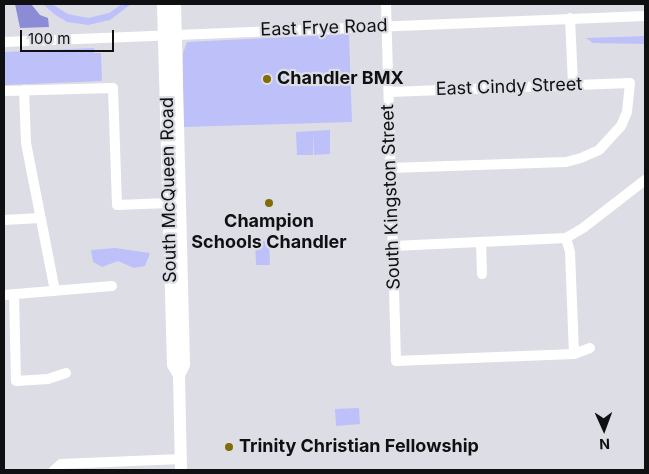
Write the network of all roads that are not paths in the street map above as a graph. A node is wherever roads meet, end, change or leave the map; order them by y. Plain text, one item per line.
1 (163, 4) edge
2 (175, 4) edge
3 (386, 4) edge
4 (645, 16) edge
5 (570, 18) junction
6 (387, 25) junction
7 (170, 34) junction
8 (4, 42) edge
9 (573, 84) junction
10 (24, 90) junction
11 (4, 91) edge
12 (388, 92) junction
13 (390, 168) junction
14 (645, 180) edge
15 (174, 203) junction
16 (40, 218) junction
17 (4, 220) edge
18 (566, 238) junction
19 (481, 242) junction
20 (393, 246) junction
21 (482, 274) dead end
22 (112, 286) dead end
23 (55, 291) junction
24 (9, 294) edge
25 (590, 348) dead end
26 (574, 354) junction
27 (66, 374) dead end
28 (181, 465) edge
29 (55, 469) edge

1 - 7 main road, South McQueen Road
2 - 7 main road, South McQueen Road
3 - 6 street, South Kingston Street
4 - 5 street, East Frye Road
5 - 6 street, East Frye Road
5 - 9 street
6 - 7 street, East Frye Road
6 - 12 street, South Kingston Street
7 - 8 street, East Frye Road
7 - 15 main road, South McQueen Road
9 - 12 street, East Cindy Street
9 - 13 street, East Cindy Street
10 - 11 street
10 - 15 street
10 - 16 street
12 - 13 street, South Kingston Street
13 - 20 street, South Kingston Street
14 - 18 street
15 - 28 main road, South McQueen Road
16 - 17 street
16 - 23 street
18 - 19 street
18 - 26 street
19 - 20 street
19 - 21 street
20 - 26 street, South Kingston Street
22 - 23 street
23 - 24 street
24 - 27 street
25 - 26 street
28 - 29 street

